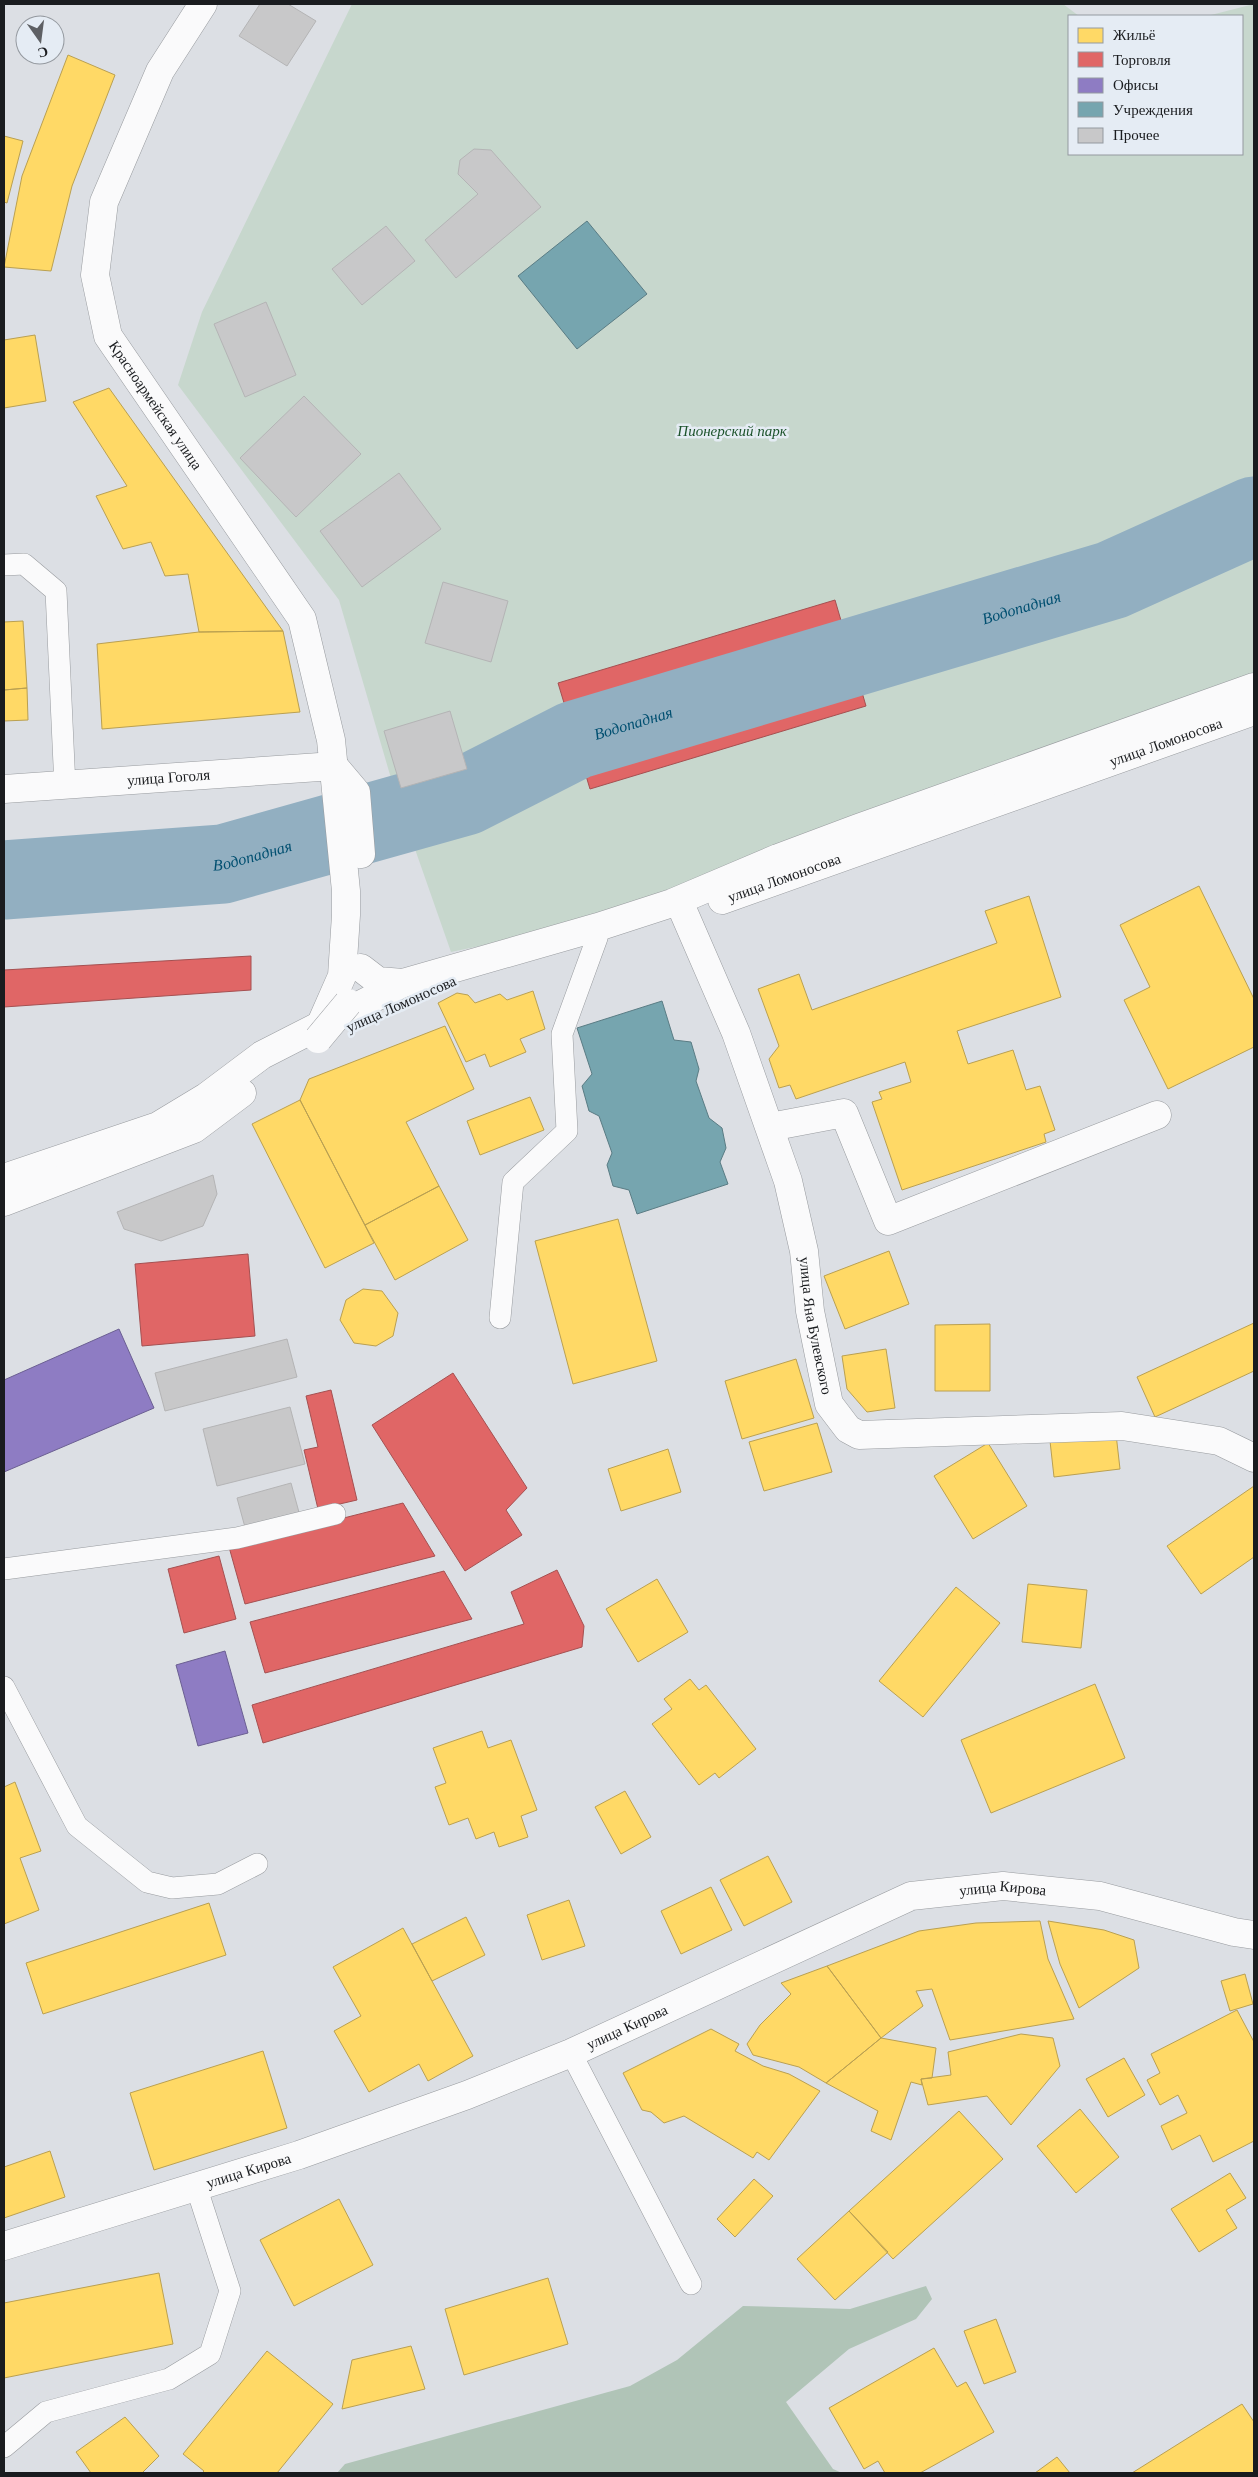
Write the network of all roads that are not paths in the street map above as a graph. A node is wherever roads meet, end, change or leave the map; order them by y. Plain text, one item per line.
1 (203, 4) edge
2 (4, 565) edge
3 (1254, 687) edge
4 (1254, 711) edge
5 (333, 753) junction
6 (65, 787) junction
7 (4, 790) edge
8 (347, 796) junction
9 (684, 913) junction
10 (597, 938) junction
11 (361, 968) junction
12 (404, 984) junction
13 (318, 1036) junction
14 (1157, 1115) dead end
15 (770, 1127) junction
16 (4, 1178) edge
17 (4, 1202) edge
18 (500, 1318) dead end
19 (1254, 1458) edge
20 (335, 1514) dead end
21 (4, 1569) edge
22 (4, 1687) edge
23 (257, 1864) dead end
24 (1254, 1935) edge
25 (571, 2053) junction
26 (196, 2186) junction
27 (4, 2246) edge
28 (691, 2284) dead end
29 (4, 2447) edge

1 - 5 main road, Красноармейская улица
2 - 6 lane
3 - 12 main road
4 - 9 main road, улица Ломоносова
5 - 6 main road, улица Гоголя
5 - 8 main road, Красноармейская улица
6 - 7 main road, улица Гоголя
8 - 11 main road
8 - 13 main road
9 - 10 main road, улица Ломоносова
9 - 15 main road, улица Яна Булевского
10 - 13 main road, улица Ломоносова
10 - 18 lane
11 - 12 main road
11 - 13 main road, bridge
12 - 13 main road
13 - 16 main road
13 - 17 main road
14 - 15 main road
15 - 19 main road, улица Яна Булевского
20 - 21 lane
22 - 23 lane
24 - 25 main road, улица Кирова
25 - 26 main road, улица Кирова
25 - 28 lane
26 - 27 main road, улица Кирова
26 - 29 lane

